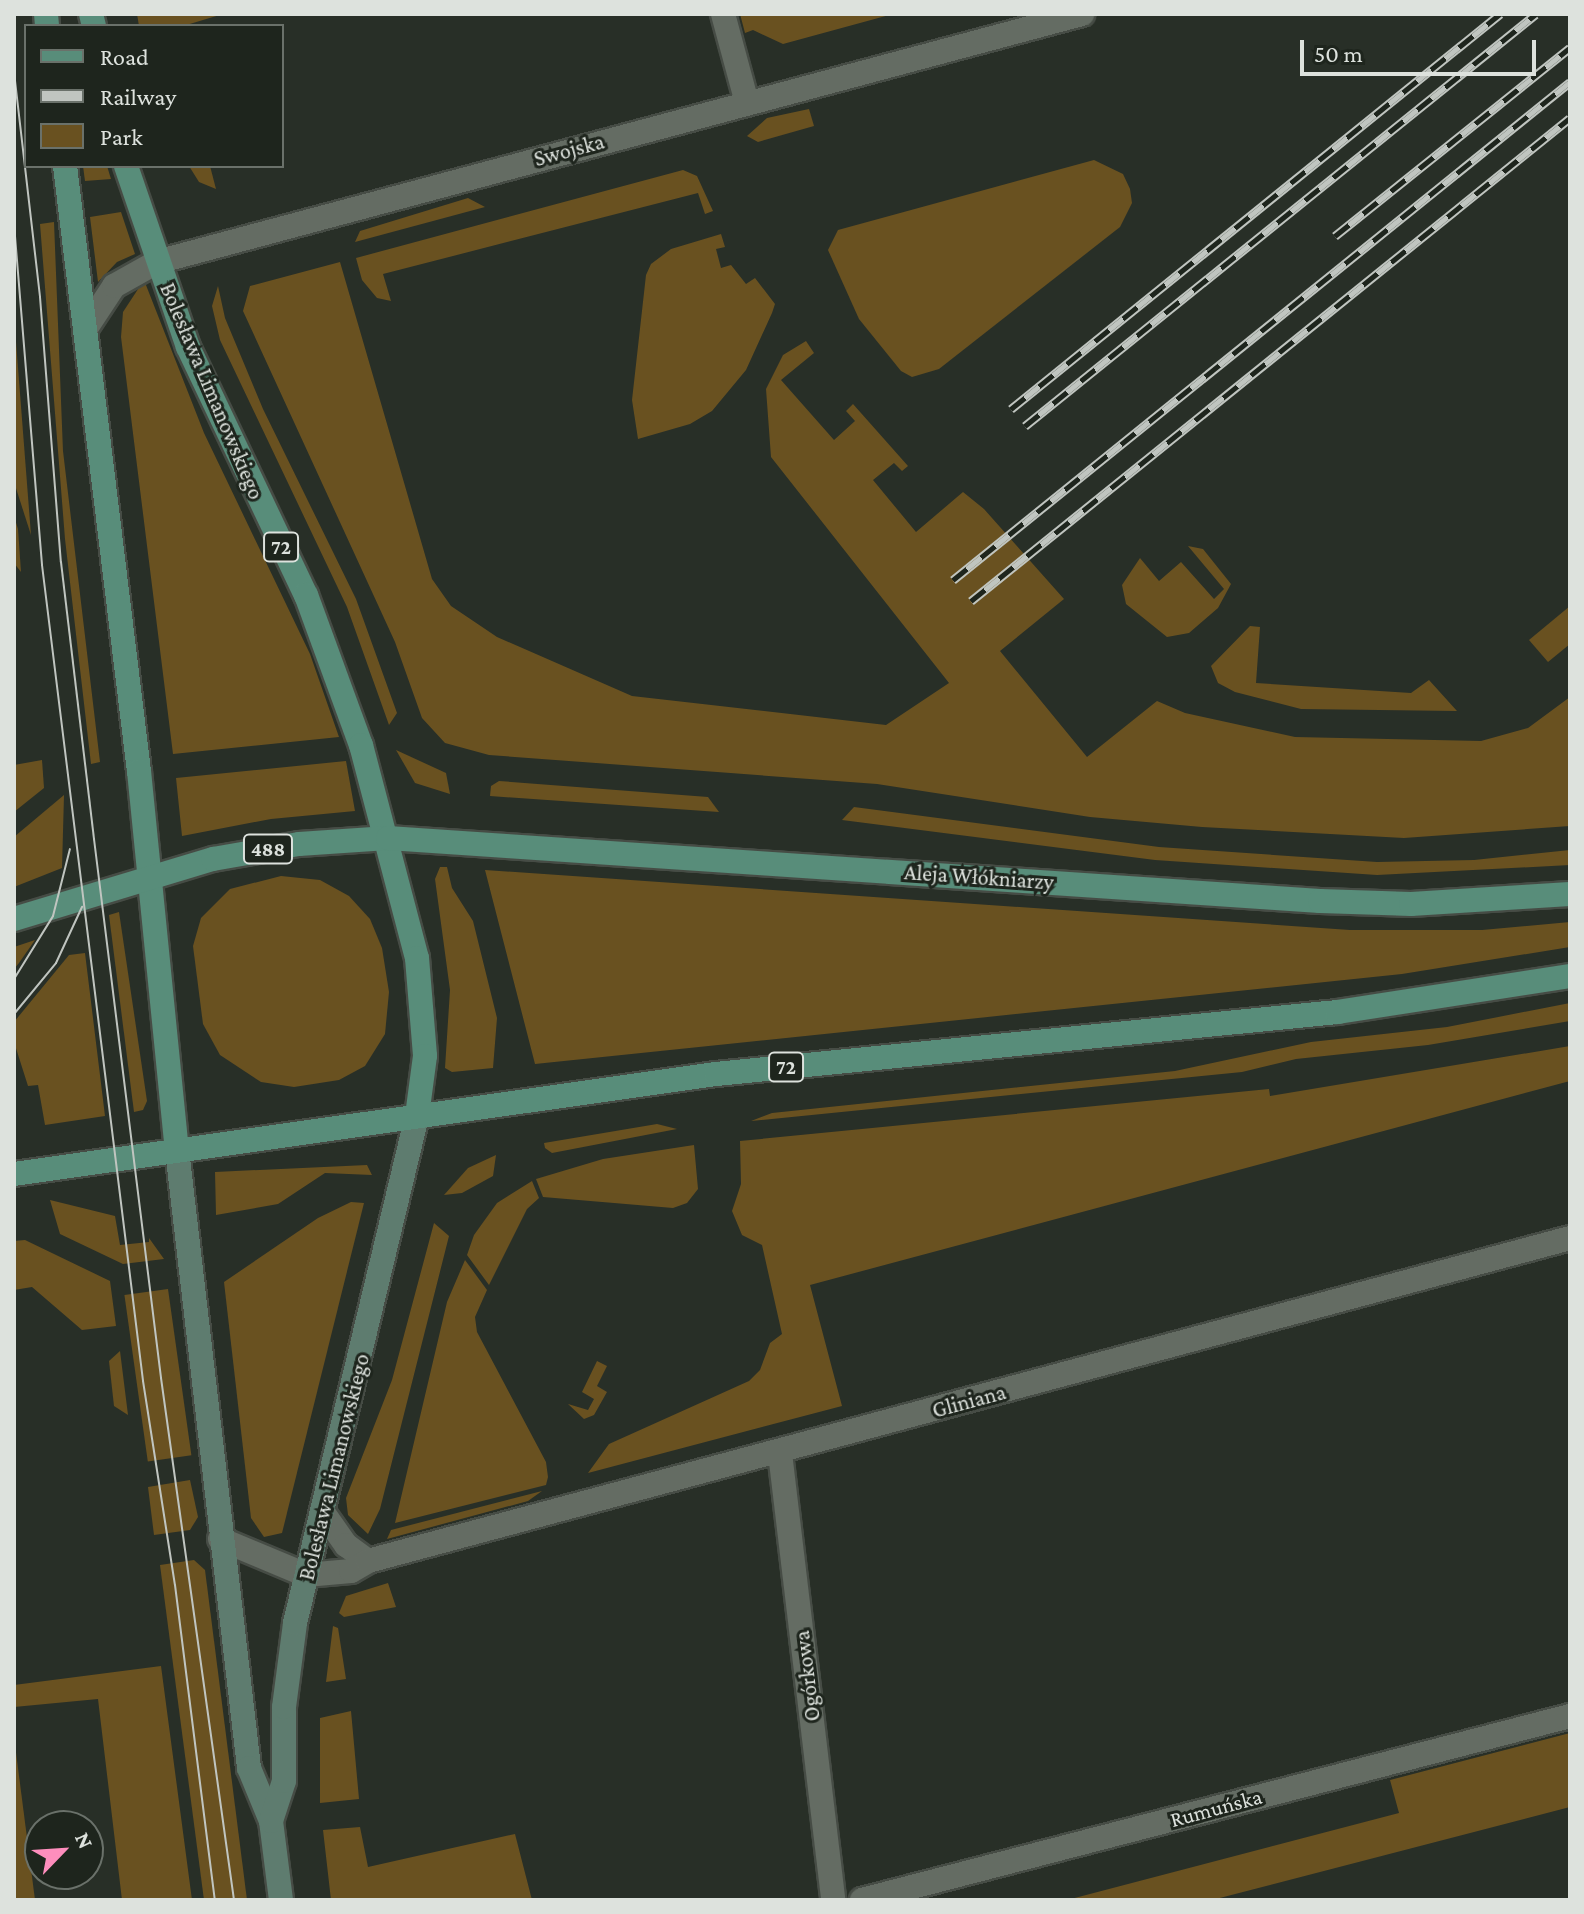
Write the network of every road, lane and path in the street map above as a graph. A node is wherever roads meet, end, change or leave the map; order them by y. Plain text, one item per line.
1 (723, 14) edge
2 (1082, 14) edge
3 (747, 103) junction
4 (65, 168) edge
5 (127, 168) edge
6 (157, 262) junction
7 (85, 330) junction
8 (388, 838) junction
9 (150, 875) junction
10 (1570, 894) edge
11 (14, 919) edge
12 (1570, 976) edge
13 (417, 1116) junction
14 (177, 1150) junction
15 (14, 1174) edge
16 (1570, 1238) edge
17 (780, 1453) junction
18 (322, 1511) junction
19 (220, 1539) junction
20 (368, 1561) junction
21 (306, 1575) junction
22 (1570, 1716) edge
23 (271, 1821) junction
24 (281, 1900) edge
25 (833, 1900) edge
26 (862, 1900) edge

1 - 3 street
2 - 3 street, Swojska
3 - 6 street, Swojska
4 - 7 main road
5 - 6 main road, Bolesława Limanowskiego / 72
6 - 7 street, Swojska
6 - 8 main road, Bolesława Limanowskiego / 72
7 - 9 main road
8 - 9 main road, 488
8 - 10 main road, Aleja Włókniarzy
8 - 13 main road, Bolesława Limanowskiego
9 - 11 main road, 488
9 - 14 main road
12 - 13 main road, 72
13 - 14 main road, 72
13 - 18 street, Bolesława Limanowskiego
14 - 15 main road
14 - 19 street, Bolesława Limanowskiego
16 - 17 street, Gliniana
17 - 20 street, Gliniana
17 - 25 street, Ogórkowa
18 - 20 street
18 - 21 street, Bolesława Limanowskiego
19 - 21 street, Gliniana
19 - 23 street, Bolesława Limanowskiego
20 - 21 street, Gliniana
21 - 23 street, Bolesława Limanowskiego
22 - 26 street, Rumuńska
23 - 24 street, Bolesława Limanowskiego

